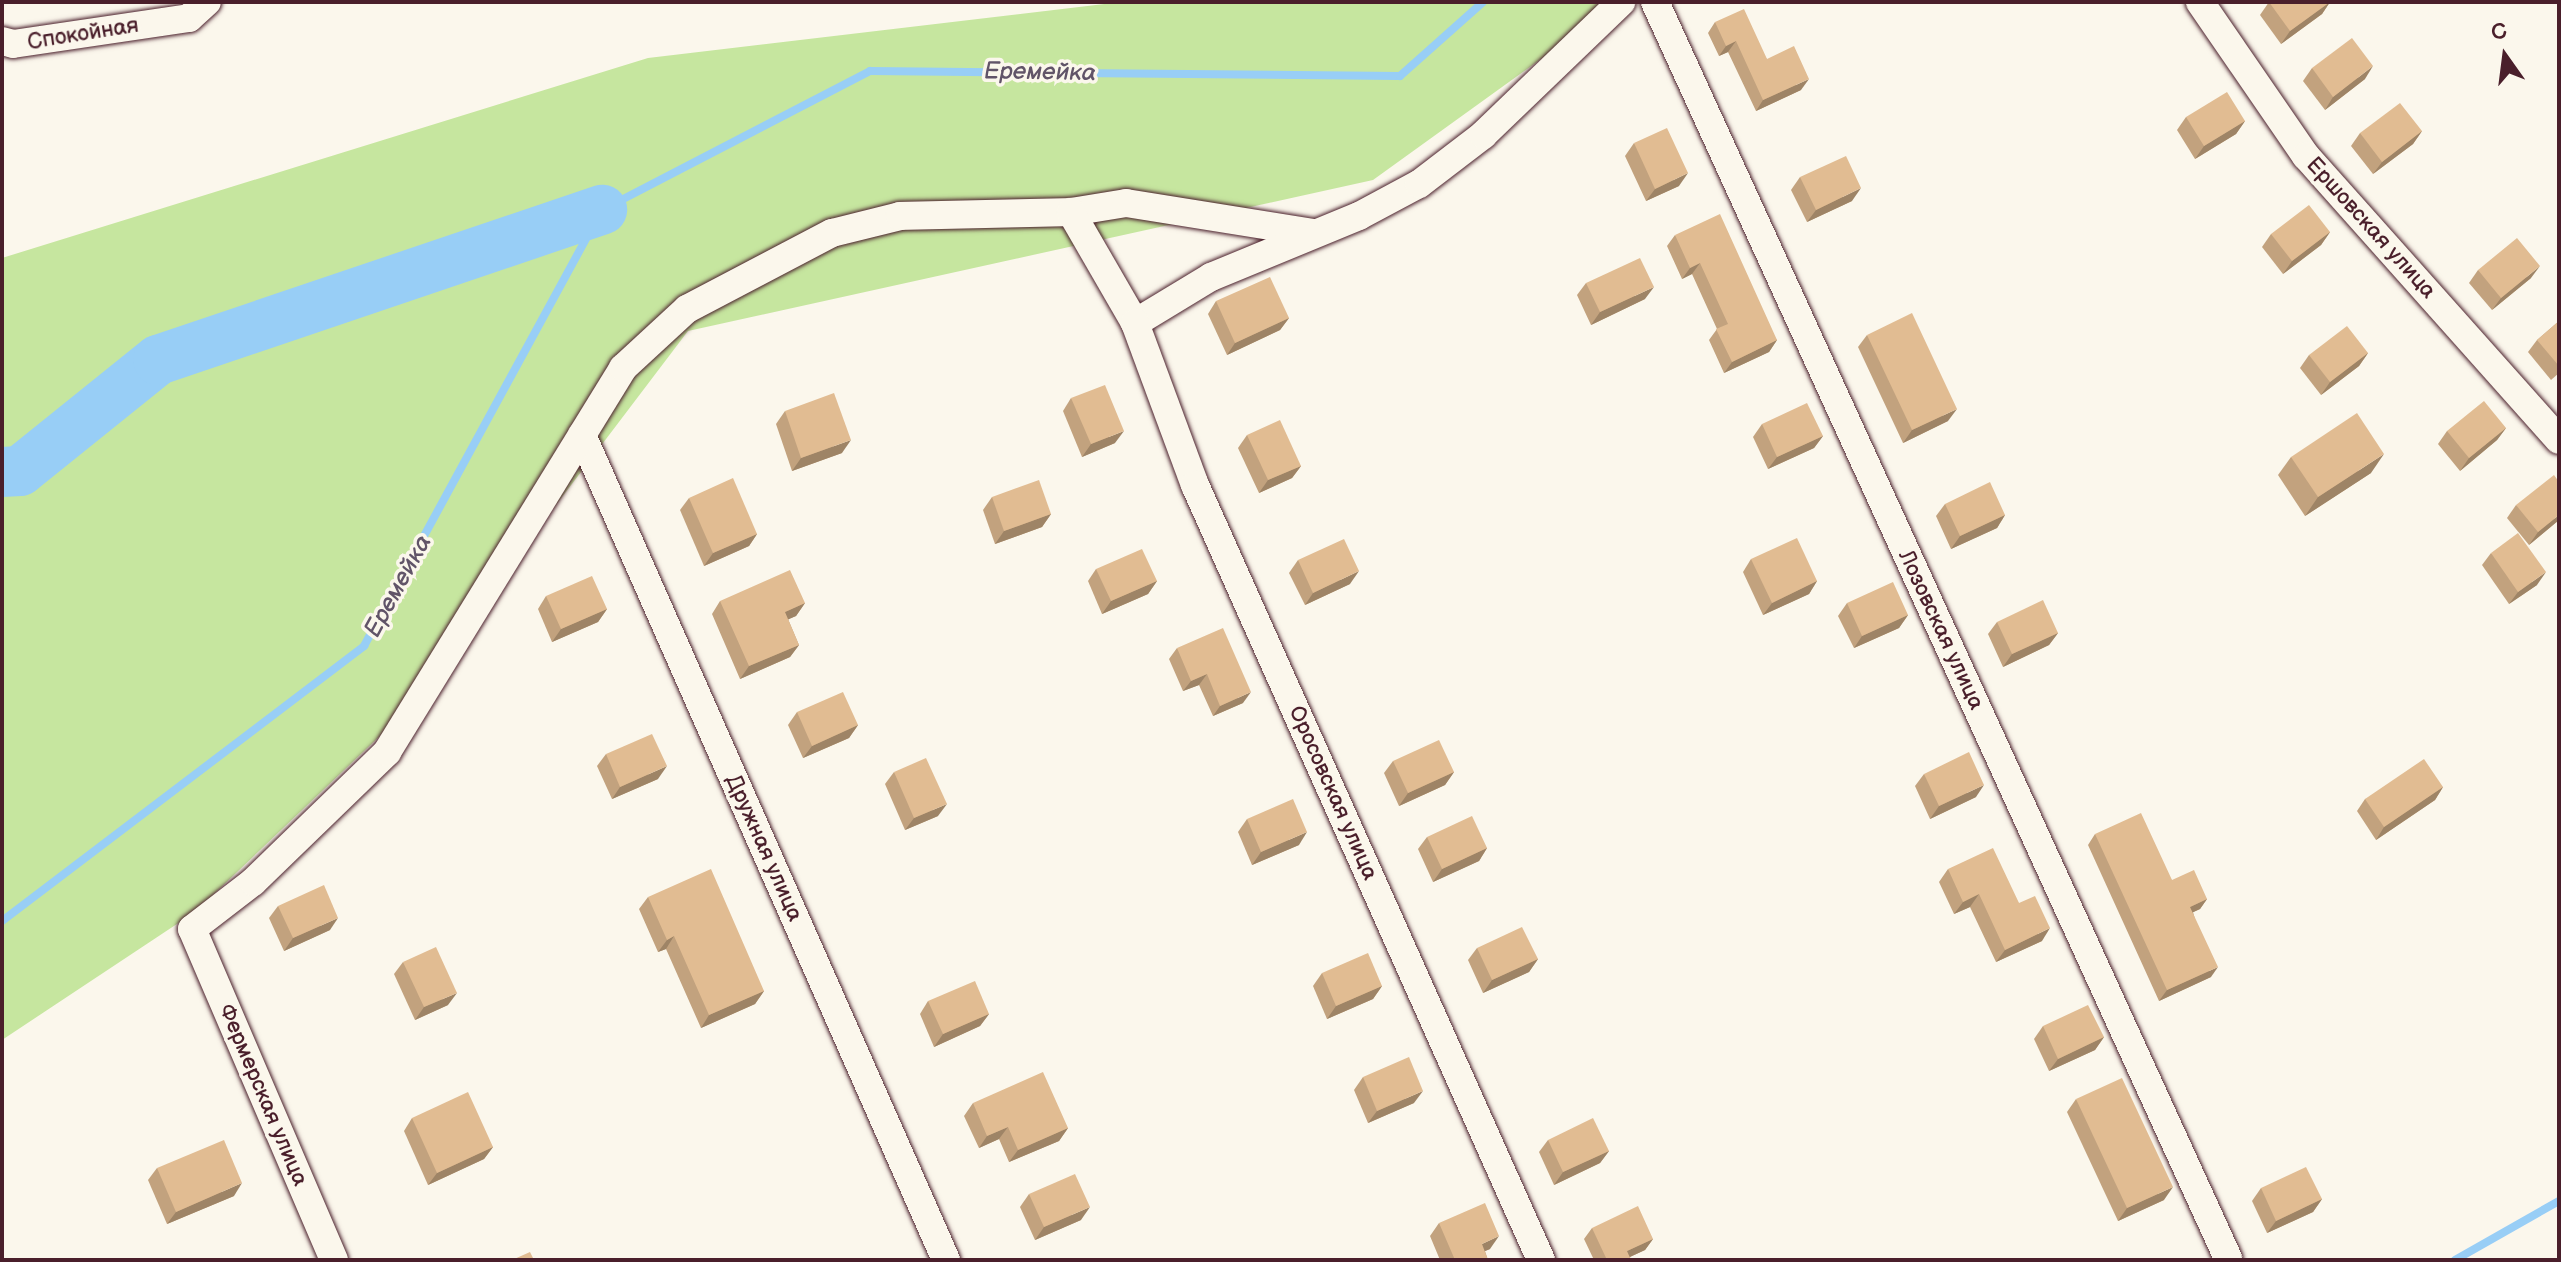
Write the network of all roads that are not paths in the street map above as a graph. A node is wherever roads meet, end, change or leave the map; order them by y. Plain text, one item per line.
1 (207, 2) edge
2 (1621, 2) edge
3 (1655, 2) edge
4 (2200, 2) edge
5 (2, 41) edge
6 (1071, 212) junction
7 (1315, 233) junction
8 (1135, 323) junction
9 (582, 435) junction
10 (2559, 440) edge
11 (2228, 1258) dead end
12 (334, 1260) edge
13 (946, 1260) edge
14 (1541, 1260) edge

1 - 5 street, Спокойная
2 - 7 street
3 - 11 street, Лозовская улица
4 - 10 street, Ершовская улица
6 - 7 street
6 - 8 street, Оросовская улица
6 - 9 street
7 - 8 street
8 - 14 street, Оросовская улица
9 - 12 street, Фермерская улица
9 - 13 street, Дружная улица

